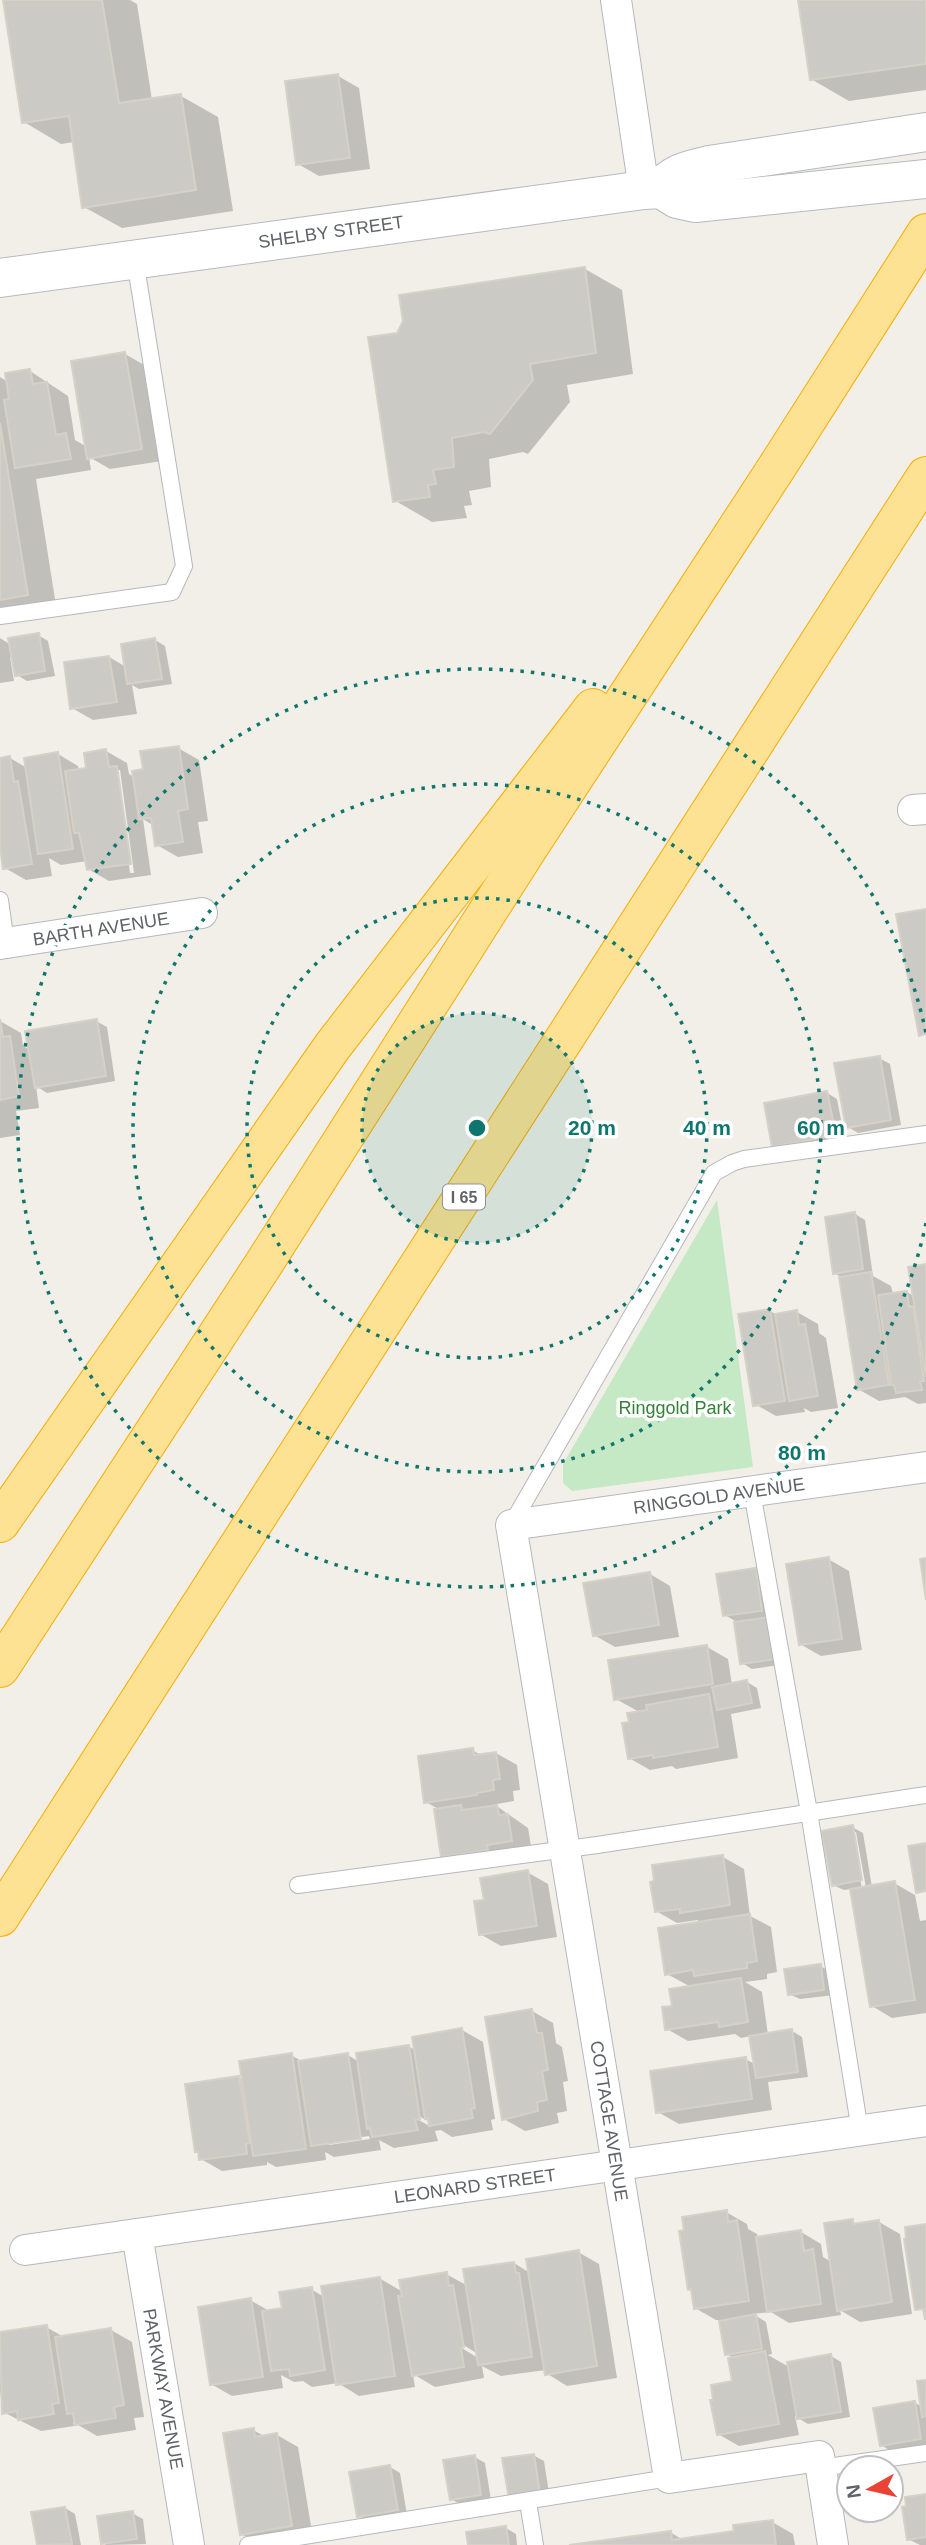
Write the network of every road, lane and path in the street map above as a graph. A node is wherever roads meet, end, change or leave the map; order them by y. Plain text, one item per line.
1 (616, 0) edge
2 (926, 132) edge
3 (926, 179) edge
4 (653, 189) junction
5 (926, 233) edge
6 (135, 259) junction
7 (0, 278) edge
8 (775, 470) junction
9 (926, 475) edge
10 (0, 616) edge
11 (0, 900) edge
12 (202, 913) dead end
13 (3, 943) edge
14 (926, 1134) edge
15 (926, 1467) edge
16 (752, 1492) junction
17 (0, 1523) edge
18 (512, 1525) junction
19 (0, 1668) edge
20 (926, 1795) edge
21 (809, 1812) junction
22 (565, 1849) junction
23 (298, 1885) dead end
24 (0, 1917) edge
25 (926, 2121) edge
26 (860, 2130) junction
27 (616, 2166) junction
28 (137, 2234) junction
29 (24, 2250) dead end
30 (926, 2453) edge
31 (820, 2468) junction
32 (668, 2478) junction
33 (528, 2502) junction
34 (189, 2545) edge
35 (247, 2545) edge
36 (535, 2545) edge
37 (832, 2545) edge

1 - 4 street
2 - 4 main road, SHELBY STREET
3 - 4 main road
4 - 6 main road, SHELBY STREET
5 - 8 highway
6 - 7 main road, SHELBY STREET
6 - 10 lane
8 - 17 highway
8 - 19 highway
9 - 24 highway, I 65
11 - 13 lane
12 - 13 street, BARTH AVENUE
14 - 18 lane
15 - 16 street, RINGGOLD AVENUE
16 - 18 street, RINGGOLD AVENUE
16 - 21 lane
18 - 22 street, COTTAGE AVENUE
20 - 21 lane
21 - 22 lane
21 - 26 lane
22 - 23 lane
22 - 27 street, COTTAGE AVENUE
25 - 26 street, LEONARD STREET
26 - 27 street, LEONARD STREET
27 - 28 street, LEONARD STREET
27 - 32 street, COTTAGE AVENUE
28 - 29 street, LEONARD STREET
28 - 34 street, PARKWAY AVENUE
30 - 31 lane
31 - 32 street
31 - 37 street
32 - 33 lane
33 - 35 lane
33 - 36 lane

